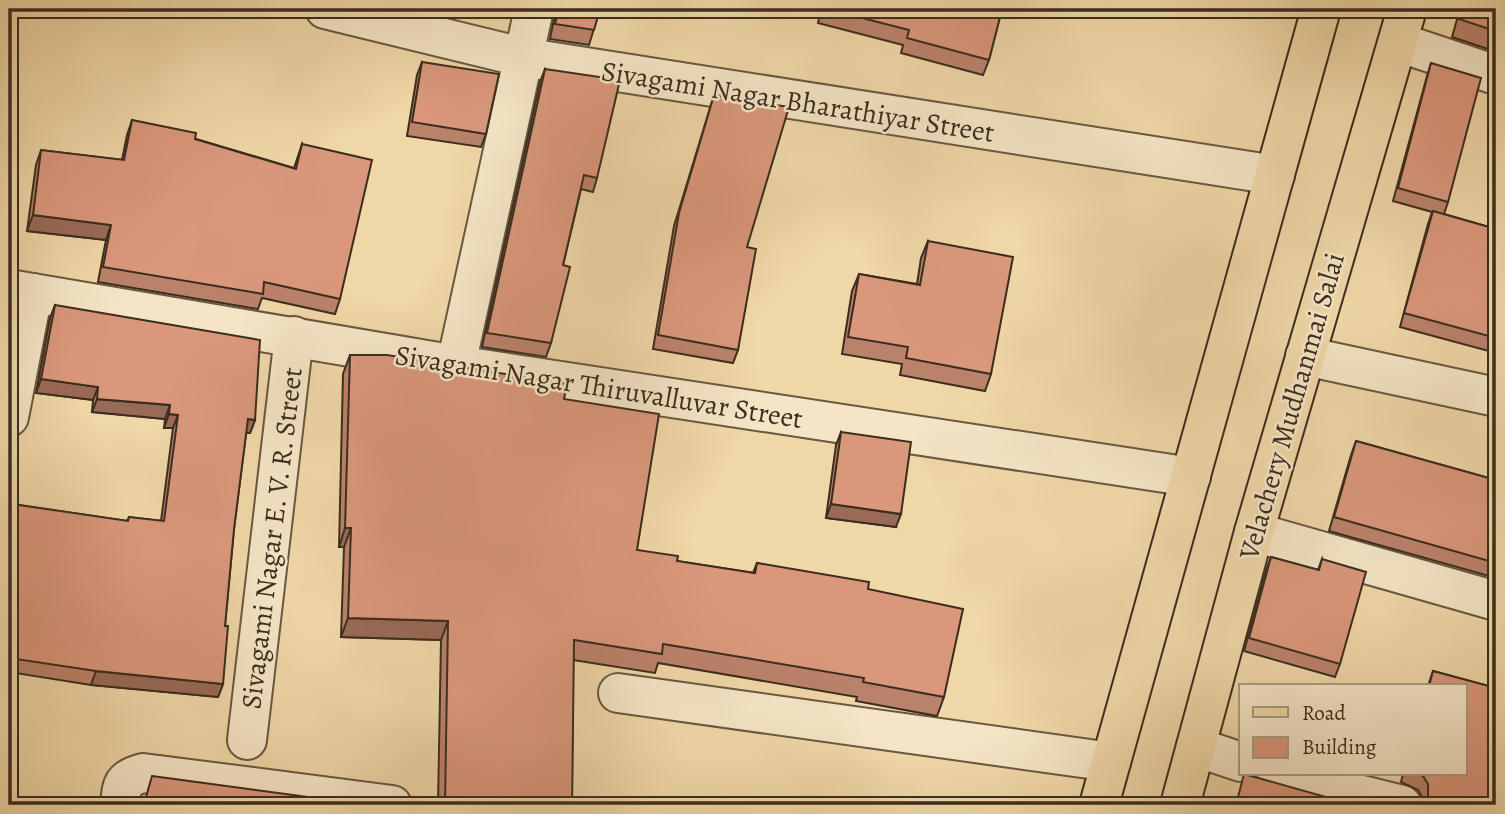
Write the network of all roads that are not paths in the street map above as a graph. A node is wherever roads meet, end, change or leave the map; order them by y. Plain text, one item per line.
1 (325, 9) edge
2 (534, 9) edge
3 (1321, 9) edge
4 (1403, 26) edge
5 (522, 57) junction
6 (1496, 75) edge
7 (1275, 175) junction
8 (21, 291) edge
9 (295, 336) junction
10 (1305, 356) junction
11 (456, 365) junction
12 (1496, 397) edge
13 (9, 417) edge
14 (1191, 477) junction
15 (1254, 533) junction
16 (1496, 601) edge
17 (618, 693) dead end
18 (247, 740) dead end
19 (1196, 747) junction
20 (1239, 761) edge
21 (1111, 762) junction
22 (1285, 776) edge
23 (325, 801) edge
24 (120, 805) edge
25 (392, 805) edge
26 (1099, 805) edge
27 (1180, 805) edge
28 (1402, 805) edge

1 - 5 street, Sivagami Nagar Bharathiyar Street
2 - 5 street
3 - 7 main road
4 - 6 street
4 - 10 main road, Velachery Mudhanmai Salai
5 - 7 street, Sivagami Nagar Bharathiyar Street
5 - 11 street
7 - 14 main road
8 - 9 street, Sivagami Nagar Thiruvalluvar Street
8 - 13 street
9 - 11 street, Sivagami Nagar Thiruvalluvar Street
9 - 18 street, Sivagami Nagar E. V. R. Street
10 - 12 street
10 - 15 main road, Velachery Mudhanmai Salai
11 - 14 street, Sivagami Nagar Thiruvalluvar Street
14 - 21 main road
15 - 16 street
15 - 19 main road, Velachery Mudhanmai Salai
17 - 21 street
19 - 20 street
19 - 27 main road, Velachery Mudhanmai Salai
21 - 26 main road
22 - 28 street
23 - 24 street
23 - 25 street

